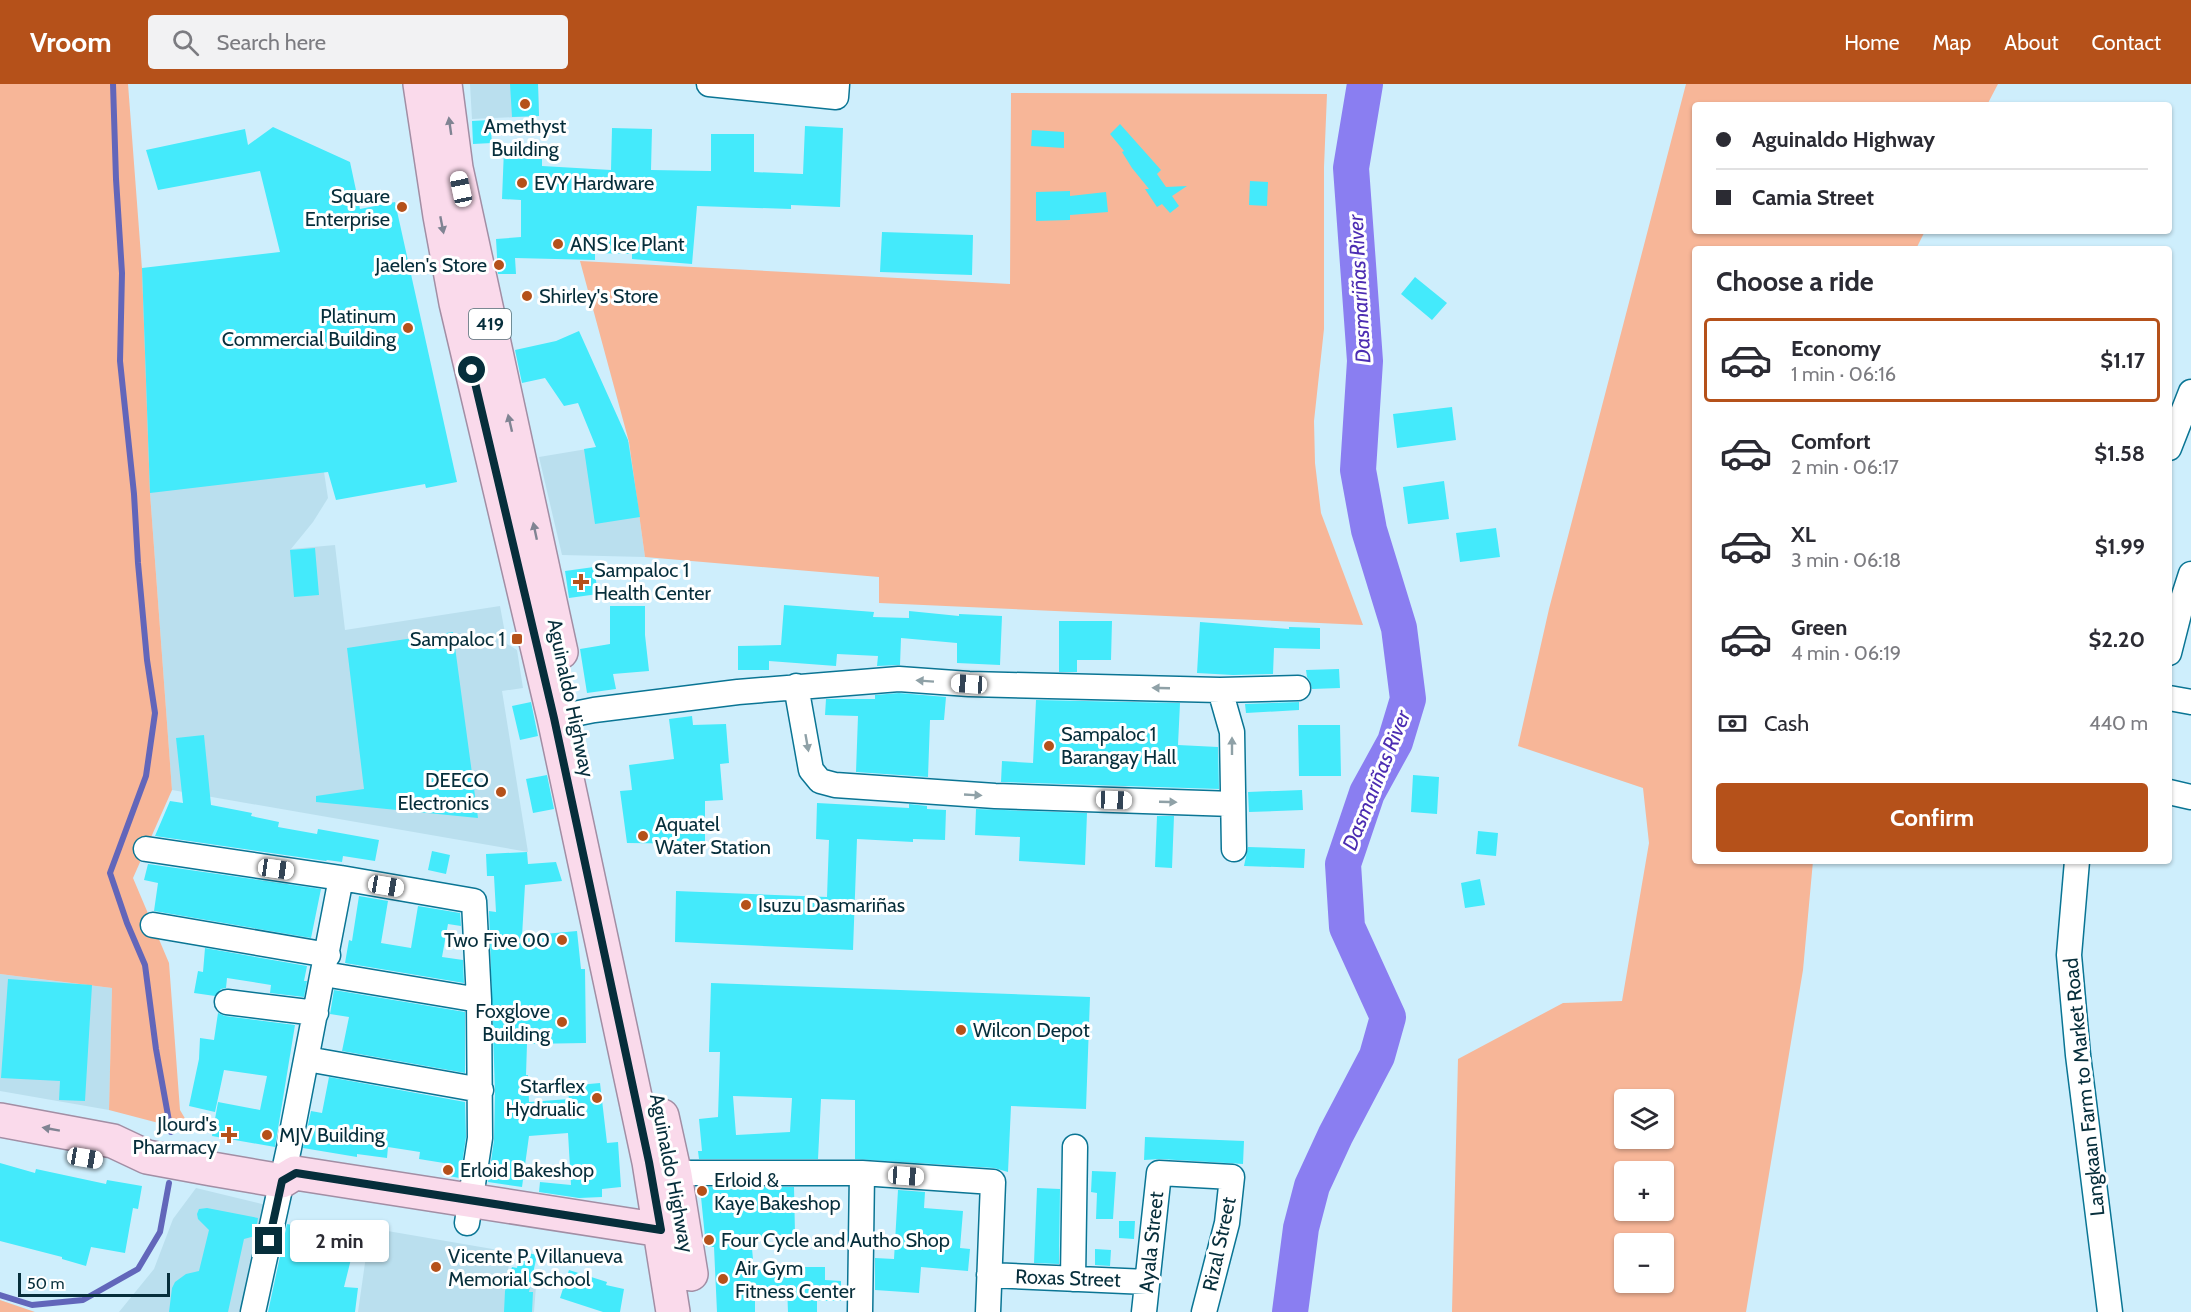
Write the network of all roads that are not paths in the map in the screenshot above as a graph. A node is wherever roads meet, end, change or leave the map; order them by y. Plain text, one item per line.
1 (420, 84) edge
2 (445, 84) edge
3 (720, 84) edge
4 (837, 84) edge
5 (444, 169) junction
6 (2191, 392) edge
7 (2172, 440) edge
8 (2191, 574) edge
9 (2180, 601) edge
10 (2172, 639) edge
11 (796, 686) junction
12 (1298, 688) dead end
13 (1220, 690) junction
14 (2172, 699) edge
15 (2191, 702) edge
16 (564, 716) junction
17 (2172, 793) edge
18 (2191, 796) edge
19 (1233, 804) junction
20 (146, 849) dead end
21 (1234, 849) dead end
22 (2078, 864) edge
23 (341, 878) junction
24 (153, 925) dead end
25 (326, 964) junction
26 (479, 1000) junction
27 (227, 1002) dead end
28 (316, 1013) junction
29 (307, 1059) junction
30 (481, 1090) junction
31 (0, 1120) edge
32 (0, 1142) edge
33 (1075, 1146) dead end
34 (147, 1157) junction
35 (862, 1173) junction
36 (1159, 1173) joint
37 (675, 1175) junction
38 (282, 1181) junction
39 (469, 1212) junction
40 (670, 1241) junction
41 (989, 1275) junction
42 (1073, 1279) junction
43 (1147, 1282) junction
44 (253, 1312) edge
45 (673, 1312) edge
46 (695, 1312) edge
47 (860, 1312) edge
48 (987, 1312) edge
49 (1144, 1312) edge
50 (1204, 1312) edge
51 (2109, 1312) edge

1 - 5 main road, Aguinaldo Highway / 419
5 -> 2 main road, Aguinaldo Highway / 419
3 - 4 street
5 - 16 main road, Aguinaldo Highway / 419
6 - 7 street
8 - 9 street
9 - 10 street
13 -> 11 street
11 - 16 street
11 -> 19 street
12 - 13 street
19 -> 13 street
14 - 15 street
16 - 37 main road, Aguinaldo Highway / 419
16 - 40 main road, Aguinaldo Highway / 419
17 - 18 street
19 - 21 street
20 - 23 street
22 - 51 street, Langkaan Farm to Market Road
23 - 25 street
23 - 26 street
24 - 25 street
25 - 26 street
25 - 28 street
26 - 30 street
27 - 28 street
28 - 29 street
29 - 30 street
29 - 38 street
30 - 39 street
34 -> 31 main road
32 - 34 main road
33 - 42 street
34 - 38 main road
35 - 37 street
35 - 41 street
35 - 47 street
36 - 43 street, Ayala Street
36 - 50 street, Rizal Street
37 - 40 main road, Aguinaldo Highway / 419
38 - 39 main road
38 - 44 street
39 - 40 main road
40 - 45 main road, Aguinaldo Highway / 419
40 - 46 main road, Aguinaldo Highway / 419
41 - 42 street, Roxas Street
41 - 48 street
42 - 43 street, Roxas Street
43 - 49 street, Ayala Street

